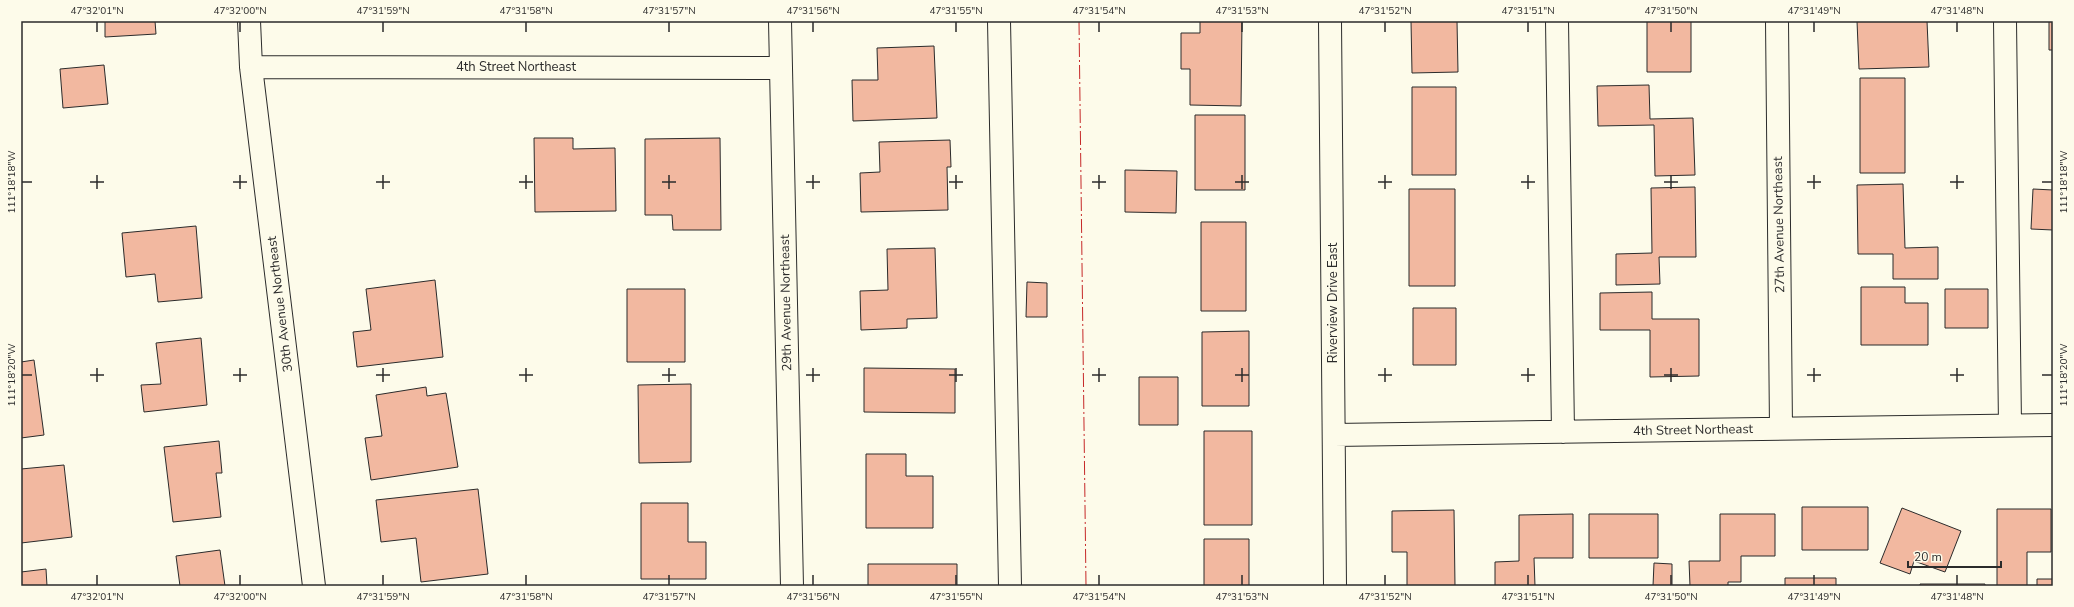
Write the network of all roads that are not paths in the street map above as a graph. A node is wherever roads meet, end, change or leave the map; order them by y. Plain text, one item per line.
1 (249, 21) edge
2 (780, 21) edge
3 (999, 21) edge
4 (1330, 21) edge
5 (1558, 21) edge
6 (1777, 21) edge
7 (2005, 21) edge
8 (251, 66) junction
9 (781, 68) junction
10 (2053, 425) edge
11 (2010, 426) junction
12 (1781, 428) junction
13 (1563, 432) junction
14 (1334, 435) junction
15 (314, 586) edge
16 (792, 586) edge
17 (1010, 586) edge
18 (1334, 586) edge

1 - 8 street, 30th Avenue Northeast
2 - 9 street, 29th Avenue Northeast
3 - 17 street
4 - 14 street, Riverview Drive East
5 - 13 street
6 - 12 street, 27th Avenue Northeast
7 - 11 street
8 - 9 street, 4th Street Northeast
8 - 15 street, 30th Avenue Northeast
9 - 16 street, 29th Avenue Northeast
10 - 11 street, 4th Street Northeast
11 - 12 street, 4th Street Northeast
12 - 13 street, 4th Street Northeast
13 - 14 street, 4th Street Northeast
14 - 18 street, Riverview Drive East

